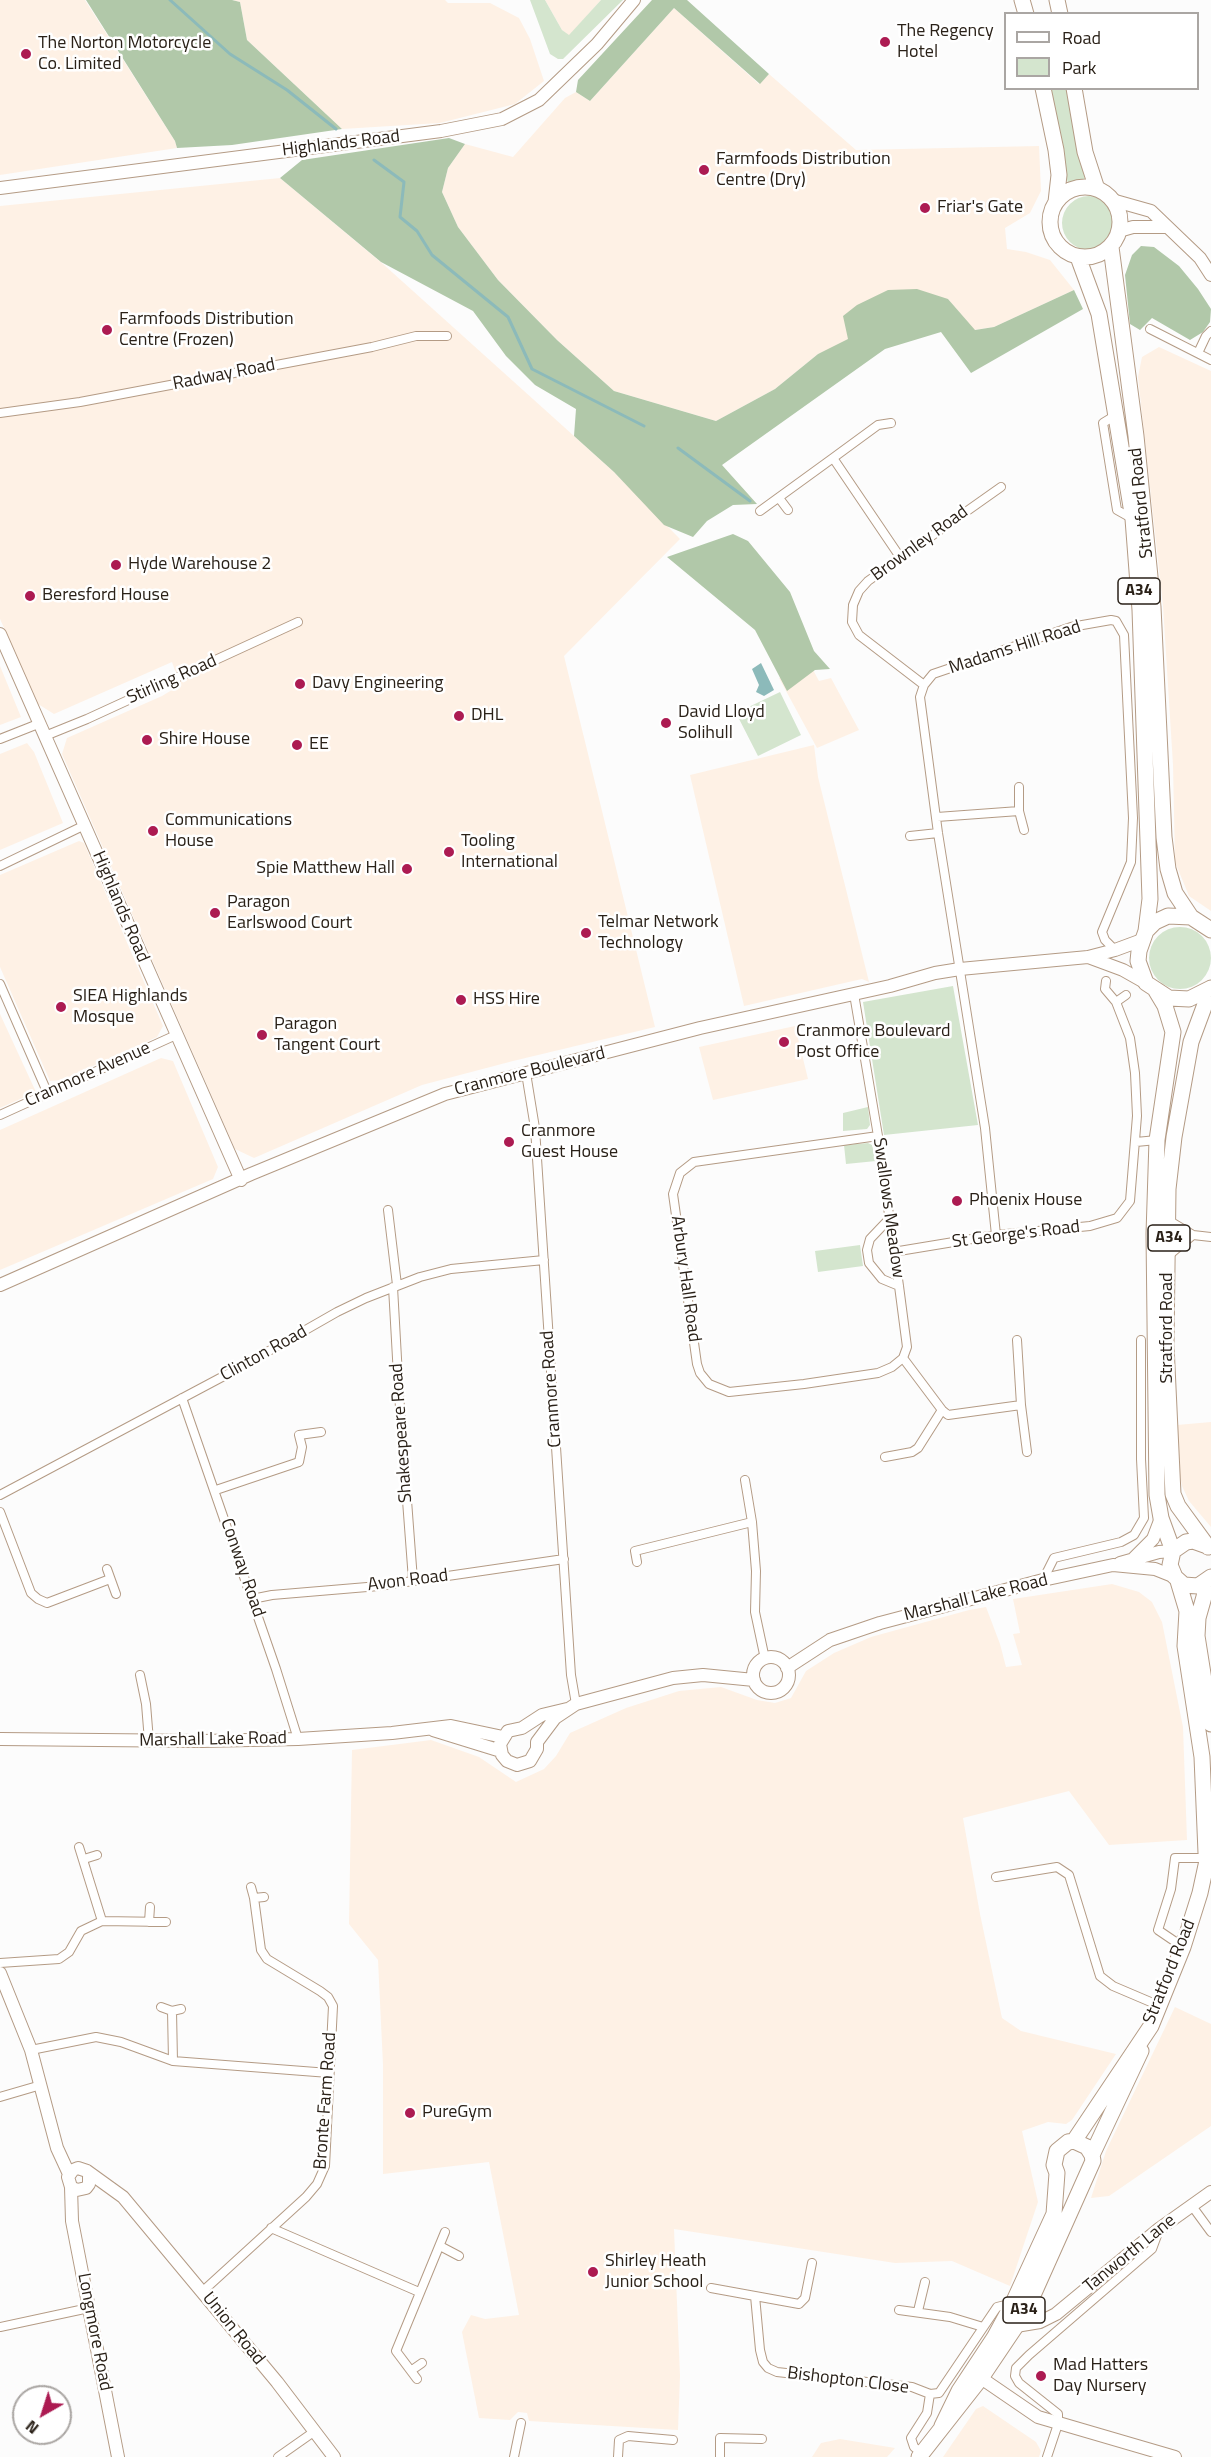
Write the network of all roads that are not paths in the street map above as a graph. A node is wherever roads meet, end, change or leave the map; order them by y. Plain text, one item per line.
1 (634, 0) edge
2 (1043, 90) edge
3 (1074, 90) edge
4 (0, 188) edge
5 (1097, 189) junction
6 (1112, 200) junction
7 (1056, 202) junction
8 (1167, 226) junction
9 (1119, 231) junction
10 (1111, 247) junction
11 (1078, 257) junction
12 (1211, 275) edge
13 (1150, 329) dead end
14 (1211, 331) edge
15 (447, 336) dead end
16 (1198, 352) junction
17 (1211, 360) edge
18 (0, 413) edge
19 (891, 423) dead end
20 (833, 458) junction
21 (1000, 487) dead end
22 (779, 498) junction
23 (788, 510) dead end
24 (760, 511) dead end
25 (900, 557) junction
26 (298, 622) dead end
27 (0, 634) edge
28 (924, 685) junction
29 (42, 730) junction
30 (0, 739) edge
31 (1019, 788) dead end
32 (1019, 811) junction
33 (937, 817) junction
34 (85, 825) junction
35 (1024, 830) dead end
36 (938, 833) junction
37 (910, 836) dead end
38 (0, 866) edge
39 (1203, 922) edge
40 (1144, 935) junction
41 (1115, 950) junction
42 (1088, 957) junction
43 (960, 969) junction
44 (1106, 981) dead end
45 (0, 984) edge
46 (1151, 987) junction
47 (1211, 988) edge
48 (854, 994) junction
49 (1126, 995) dead end
50 (1116, 1002) junction
51 (176, 1035) junction
52 (526, 1073) junction
53 (48, 1095) junction
54 (0, 1115) edge
55 (878, 1136) junction
56 (1157, 1140) junction
57 (1136, 1142) junction
58 (241, 1180) junction
59 (388, 1210) dead end
60 (890, 1218) junction
61 (1168, 1220) junction
62 (996, 1235) junction
63 (1193, 1235) junction
64 (1211, 1237) edge
65 (893, 1252) junction
66 (1168, 1256) junction
67 (544, 1260) junction
68 (0, 1285) edge
69 (395, 1286) junction
70 (899, 1286) junction
71 (1017, 1340) dead end
72 (1141, 1340) dead end
73 (903, 1358) junction
74 (182, 1398) junction
75 (1022, 1405) junction
76 (942, 1410) junction
77 (321, 1432) dead end
78 (1027, 1452) dead end
79 (885, 1457) dead end
80 (745, 1480) dead end
81 (216, 1490) junction
82 (0, 1495) edge
83 (0, 1512) edge
84 (1161, 1518) junction
85 (752, 1522) junction
86 (1209, 1549) edge
87 (1173, 1551) junction
88 (564, 1559) junction
89 (1133, 1559) junction
90 (637, 1562) dead end
91 (1113, 1565) junction
92 (107, 1569) dead end
93 (1210, 1578) edge
94 (110, 1579) junction
95 (1176, 1579) junction
96 (413, 1580) junction
97 (1043, 1580) junction
98 (116, 1594) dead end
99 (252, 1599) junction
100 (765, 1659) junction
101 (787, 1668) junction
102 (140, 1675) dead end
103 (754, 1680) junction
104 (571, 1706) junction
105 (1211, 1724) edge
106 (522, 1728) junction
107 (426, 1729) junction
108 (503, 1737) junction
109 (0, 1739) edge
110 (298, 1739) junction
111 (149, 1741) junction
112 (537, 1742) junction
113 (501, 1751) junction
114 (80, 1847) dead end
115 (1208, 1852) edge
116 (97, 1855) dead end
117 (84, 1859) junction
118 (996, 1878) dead end
119 (251, 1887) dead end
120 (150, 1907) dead end
121 (102, 1921) junction
122 (149, 1922) junction
123 (166, 1922) dead end
124 (1183, 1947) junction
125 (0, 1963) edge
126 (0, 1973) edge
127 (1160, 2006) junction
128 (161, 2007) dead end
129 (1151, 2026) junction
130 (31, 2050) junction
131 (173, 2061) junction
132 (329, 2073) junction
133 (41, 2085) junction
134 (0, 2097) edge
135 (1074, 2141) junction
136 (1092, 2155) junction
137 (1057, 2173) junction
138 (79, 2180) junction
139 (1083, 2180) junction
140 (1211, 2192) edge
141 (1192, 2206) junction
142 (271, 2228) junction
143 (1159, 2229) junction
144 (445, 2232) dead end
145 (1211, 2232) edge
146 (440, 2246) junction
147 (459, 2256) dead end
148 (812, 2263) dead end
149 (925, 2282) dead end
150 (711, 2288) dead end
151 (203, 2291) junction
152 (419, 2292) junction
153 (755, 2296) junction
154 (1021, 2302) junction
155 (89, 2308) junction
156 (898, 2310) dead end
157 (918, 2311) junction
158 (1049, 2318) junction
159 (1016, 2326) junction
160 (0, 2327) edge
161 (983, 2327) junction
162 (422, 2363) dead end
163 (412, 2370) junction
164 (977, 2374) junction
165 (417, 2379) dead end
166 (930, 2394) junction
167 (521, 2423) dead end
168 (1058, 2424) junction
169 (315, 2431) junction
170 (762, 2439) dead end
171 (673, 2440) dead end
172 (921, 2455) edge
173 (118, 2457) edge
174 (278, 2457) edge
175 (334, 2457) edge
176 (514, 2457) edge
177 (618, 2457) edge
178 (720, 2457) edge
179 (1047, 2457) edge
180 (1175, 2457) edge

1 - 4 street, Highlands Road
2 - 7 highway
3 - 5 highway
5 - 6 highway
5 - 7 highway
6 - 8 street
6 - 9 highway
7 - 11 highway
8 - 9 street
8 - 12 street
9 - 10 highway
10 - 11 highway
10 - 39 highway, Stratford Road / A34
11 - 40 highway, Stratford Road / A34
13 - 16 street
14 - 16 street
15 - 18 street, Radway Road
16 - 17 street
19 - 20 street
20 - 22 street
20 - 25 street
21 - 25 street, Brownley Road
22 - 23 street
22 - 24 street
25 - 28 street, Brownley Road
26 - 29 street, Stirling Road
27 - 29 street, Highlands Road
28 - 33 street
28 - 41 street, Madams Hill Road
29 - 30 street, Stirling Road
29 - 34 street, Highlands Road
31 - 32 street
32 - 33 street
32 - 35 street
33 - 36 street
34 - 38 street
34 - 51 street, Highlands Road
36 - 37 street
36 - 43 street
39 - 40 highway, A34
40 - 41 street, Cranmore Boulevard
40 - 46 highway, A34
41 - 42 street, Cranmore Boulevard
42 - 43 street, Cranmore Boulevard
42 - 46 street, Cranmore Boulevard
43 - 48 street, Cranmore Boulevard
43 - 62 street
44 - 50 street
45 - 53 street
46 - 47 highway, A34
46 - 56 highway, Stratford Road / A34
47 - 61 highway, Stratford Road / A34
48 - 52 street, Cranmore Boulevard
48 - 55 street, Swallows Meadow
49 - 50 street
50 - 57 street
51 - 53 street, Cranmore Avenue
51 - 58 street, Highlands Road
52 - 58 street, Cranmore Boulevard
52 - 67 street, Cranmore Road
53 - 54 street, Cranmore Avenue
55 - 60 street, Swallows Meadow
55 - 73 street, Arbury Hall Road
56 - 57 street
56 - 84 highway, Stratford Road / A34
57 - 62 street, St George's Road
58 - 68 street, Cranmore Boulevard
59 - 69 street, Shakespeare Road
60 - 65 street, Swallows Meadow
60 - 70 street
61 - 63 street
61 - 66 highway, Stratford Road / A34
62 - 65 street, St George's Road
63 - 64 street
63 - 66 street
65 - 70 street, Swallows Meadow
66 - 86 highway, Stratford Road / A34
67 - 69 street, Clinton Road
67 - 88 street, Cranmore Road
69 - 74 street, Clinton Road
69 - 96 street, Shakespeare Road
70 - 73 street, Swallows Meadow
71 - 75 street
72 - 97 street
73 - 76 street
74 - 81 street, Conway Road
74 - 82 street, Clinton Road
75 - 76 street
75 - 78 street
76 - 79 street
77 - 81 street
80 - 85 street
81 - 99 street, Conway Road
83 - 94 street
84 - 87 highway, Stratford Road / A34
84 - 89 street
85 - 90 street
85 - 100 street
86 - 87 highway, A34
87 - 89 street
87 - 95 highway, Stratford Road / A34
88 - 96 street, Avon Road
88 - 104 street, Cranmore Road
89 - 91 street
91 - 95 street, Marshall Lake Road
91 - 97 street, Marshall Lake Road
92 - 94 street
93 - 95 highway
93 - 105 highway
94 - 98 street
95 - 115 highway, Stratford Road / A34
96 - 99 street, Avon Road
97 - 101 street, Marshall Lake Road
99 - 110 street, Conway Road
100 - 101 street
100 - 103 street
101 - 103 street
102 - 111 street
103 - 104 street
104 - 106 street
104 - 112 street, Marshall Lake Road
106 - 108 street
106 - 112 street
107 - 108 street, Marshall Lake Road
107 - 110 street, Marshall Lake Road
107 - 113 street, Marshall Lake Road
108 - 113 street
109 - 111 street, Marshall Lake Road
110 - 111 street, Marshall Lake Road
112 - 113 street, Marshall Lake Road
114 - 117 street
115 - 124 highway, Stratford Road / A34
115 - 124 street
116 - 117 street
117 - 121 street
118 - 127 street
119 - 132 street, Bronte Farm Road
120 - 122 street
121 - 122 street
121 - 125 street
122 - 123 street
124 - 127 highway, Stratford Road / A34
126 - 130 street, Longmore Road
127 - 129 highway, Stratford Road / A34
128 - 131 street
129 - 135 highway, Stratford Road / A34
129 - 136 highway, A34
130 - 131 street
130 - 133 street, Longmore Road
131 - 132 street
132 - 142 street, Bronte Farm Road
133 - 134 street
133 - 138 street, Longmore Road
135 - 136 highway
135 - 137 highway, Stratford Road / A34
136 - 139 highway, Stratford Road / A34
137 - 139 highway
137 - 154 highway, Stratford Road / A34
138 - 151 street, Union Road
138 - 155 street, Longmore Road
139 - 154 highway, Stratford Road / A34
140 - 141 street, Tanworth Lane
141 - 143 street, Tanworth Lane
141 - 145 street
142 - 151 street, Bronte Farm Road
142 - 152 street
143 - 158 street, Tanworth Lane
143 - 168 street
144 - 146 street
146 - 147 street
146 - 152 street
148 - 153 street
149 - 157 street
150 - 153 street
151 - 169 street, Union Road
152 - 163 street
153 - 166 street, Bishopton Close
154 - 158 street
154 - 159 highway, Stratford Road / A34
154 - 161 street
154 - 164 highway, Stratford Road / A34
155 - 160 street
155 - 173 street, Longmore Road
156 - 157 street
157 - 161 street
158 - 159 street, Tanworth Lane
159 - 164 highway, Stratford Road / A34
161 - 166 street
162 - 163 street
163 - 165 street
164 - 168 street
164 - 172 highway, Stratford Road / A34
166 - 172 street
167 - 176 street
168 - 179 street
168 - 180 street
169 - 174 street
169 - 175 street, Union Road
170 - 178 street
171 - 177 street

